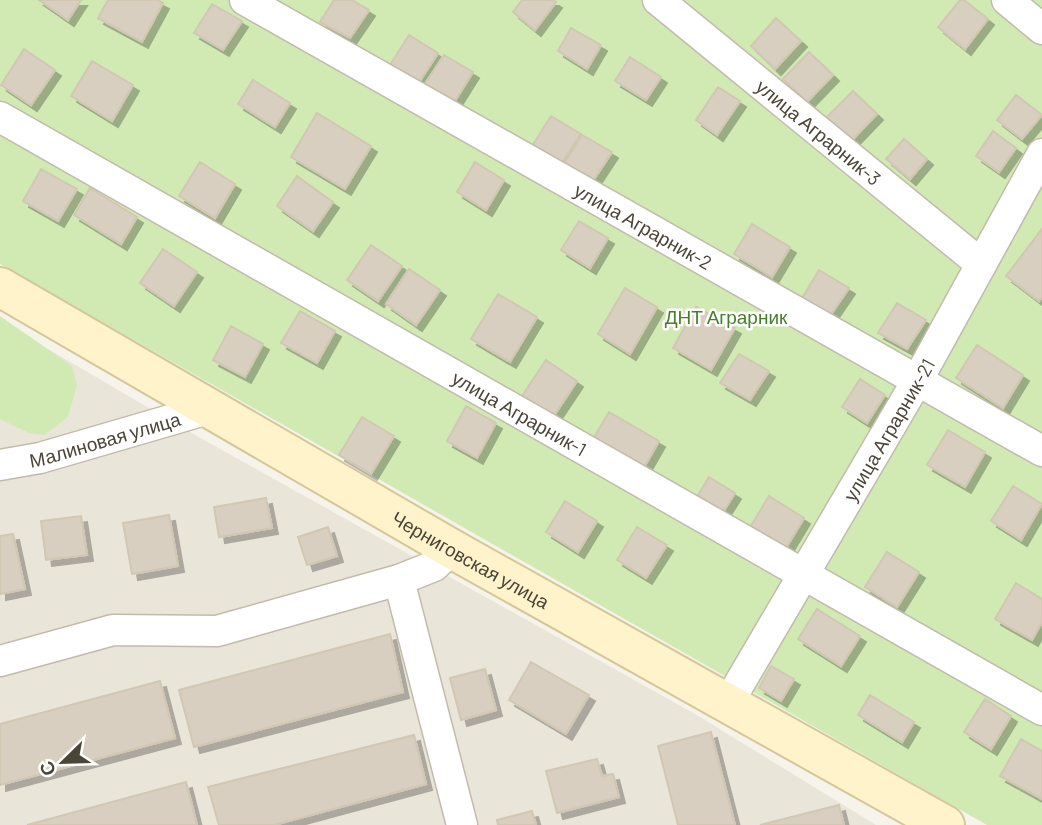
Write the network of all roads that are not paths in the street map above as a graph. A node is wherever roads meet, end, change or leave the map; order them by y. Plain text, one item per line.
1 (246, 0) edge
2 (657, 0) edge
3 (1007, 0) edge
4 (1042, 29) edge
5 (0, 117) edge
6 (1039, 169) edge
7 (981, 264) junction
8 (0, 287) edge
9 (917, 381) junction
10 (208, 409) junction
11 (1042, 451) edge
12 (0, 465) edge
13 (452, 549) junction
14 (804, 573) junction
15 (399, 580) junction
16 (0, 661) edge
17 (728, 703) junction
18 (1042, 710) edge
19 (463, 825) edge
20 (945, 825) edge

1 - 9 street, улица Аграрник-2
2 - 7 street, улица Аграрник-3
3 - 4 street
5 - 14 street, улица Аграрник-1
6 - 7 street, улица Аграрник-21
7 - 9 street, улица Аграрник-21
8 - 10 street, Черниговская улица
9 - 11 street, улица Аграрник-2
9 - 14 street, улица Аграрник-21
10 - 12 street, Малиновая улица
10 - 13 street, Черниговская улица
13 - 15 street
13 - 17 street, Черниговская улица
14 - 17 street, улица Аграрник-21
14 - 18 street, улица Аграрник-1
15 - 16 street
15 - 19 street
17 - 20 street, Черниговская улица

